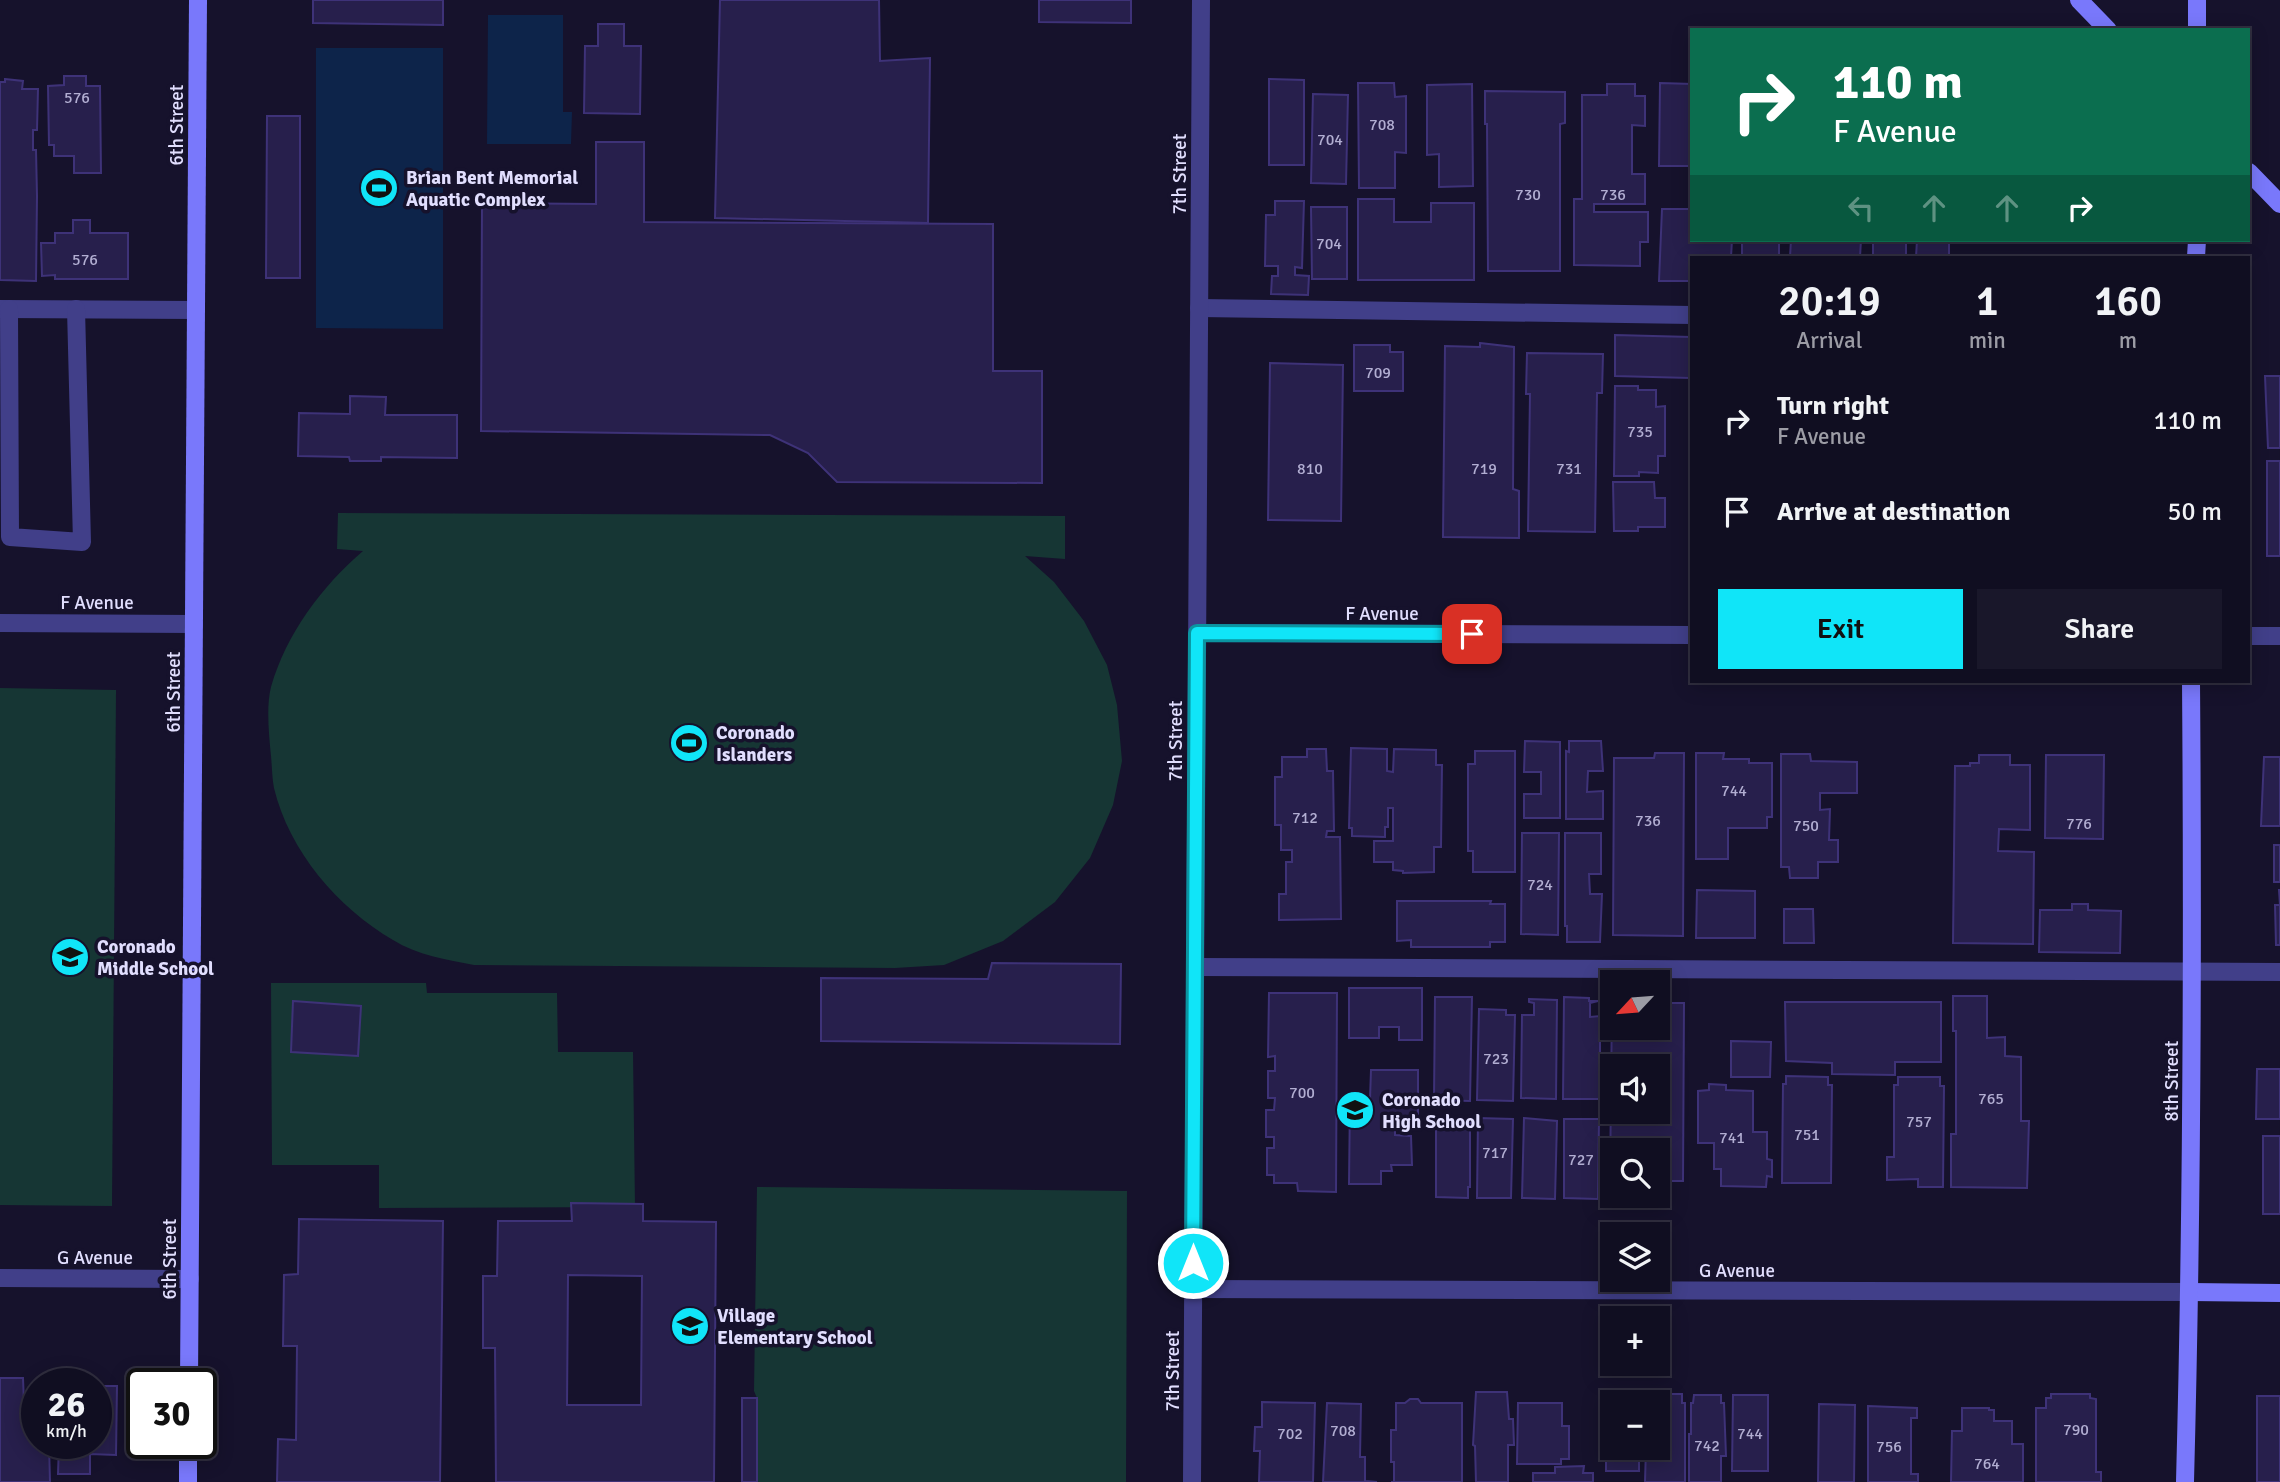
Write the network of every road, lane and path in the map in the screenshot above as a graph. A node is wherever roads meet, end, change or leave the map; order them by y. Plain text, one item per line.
1 (198, 0) edge
2 (1201, 0) edge
3 (2079, 0) edge
4 (2197, 0) edge
5 (2106, 28) edge
6 (2197, 28) edge
7 (2250, 173) edge
8 (2280, 204) edge
9 (1199, 308) junction
10 (5, 309) edge
11 (76, 309) junction
12 (196, 310) junction
13 (1690, 315) edge
14 (0, 623) edge
15 (194, 624) junction
16 (1197, 633) junction
17 (1690, 635) edge
18 (2250, 636) edge
19 (2280, 636) edge
20 (2191, 683) edge
21 (1195, 967) junction
22 (2193, 972) junction
23 (2280, 972) edge
24 (0, 1278) edge
25 (190, 1279) junction
26 (1193, 1289) junction
27 (2190, 1292) junction
28 (2280, 1293) edge
29 (189, 1368) edge
30 (188, 1459) edge
31 (188, 1482) edge
32 (1192, 1482) edge
33 (2185, 1482) edge

1 - 12 street, 6th Street
2 - 9 street, 7th Street
3 - 5 street
4 - 6 street
7 - 8 street
9 - 13 street
9 - 16 street, 7th Street
10 - 11 street
10 - 11 street
11 - 12 street
12 - 15 street, 6th Street
14 - 15 street, F Avenue
15 - 25 street, 6th Street
16 - 17 street, F Avenue
16 - 21 street, 7th Street
18 - 19 street
20 - 22 street, 8th Street
21 - 22 street
21 - 26 street, 7th Street
22 - 23 street
22 - 27 street, 8th Street
24 - 25 street, G Avenue
25 - 29 street, 6th Street
26 - 27 street, G Avenue
26 - 32 street, 7th Street
27 - 28 street, G Avenue
27 - 33 street, 8th Street
30 - 31 street

